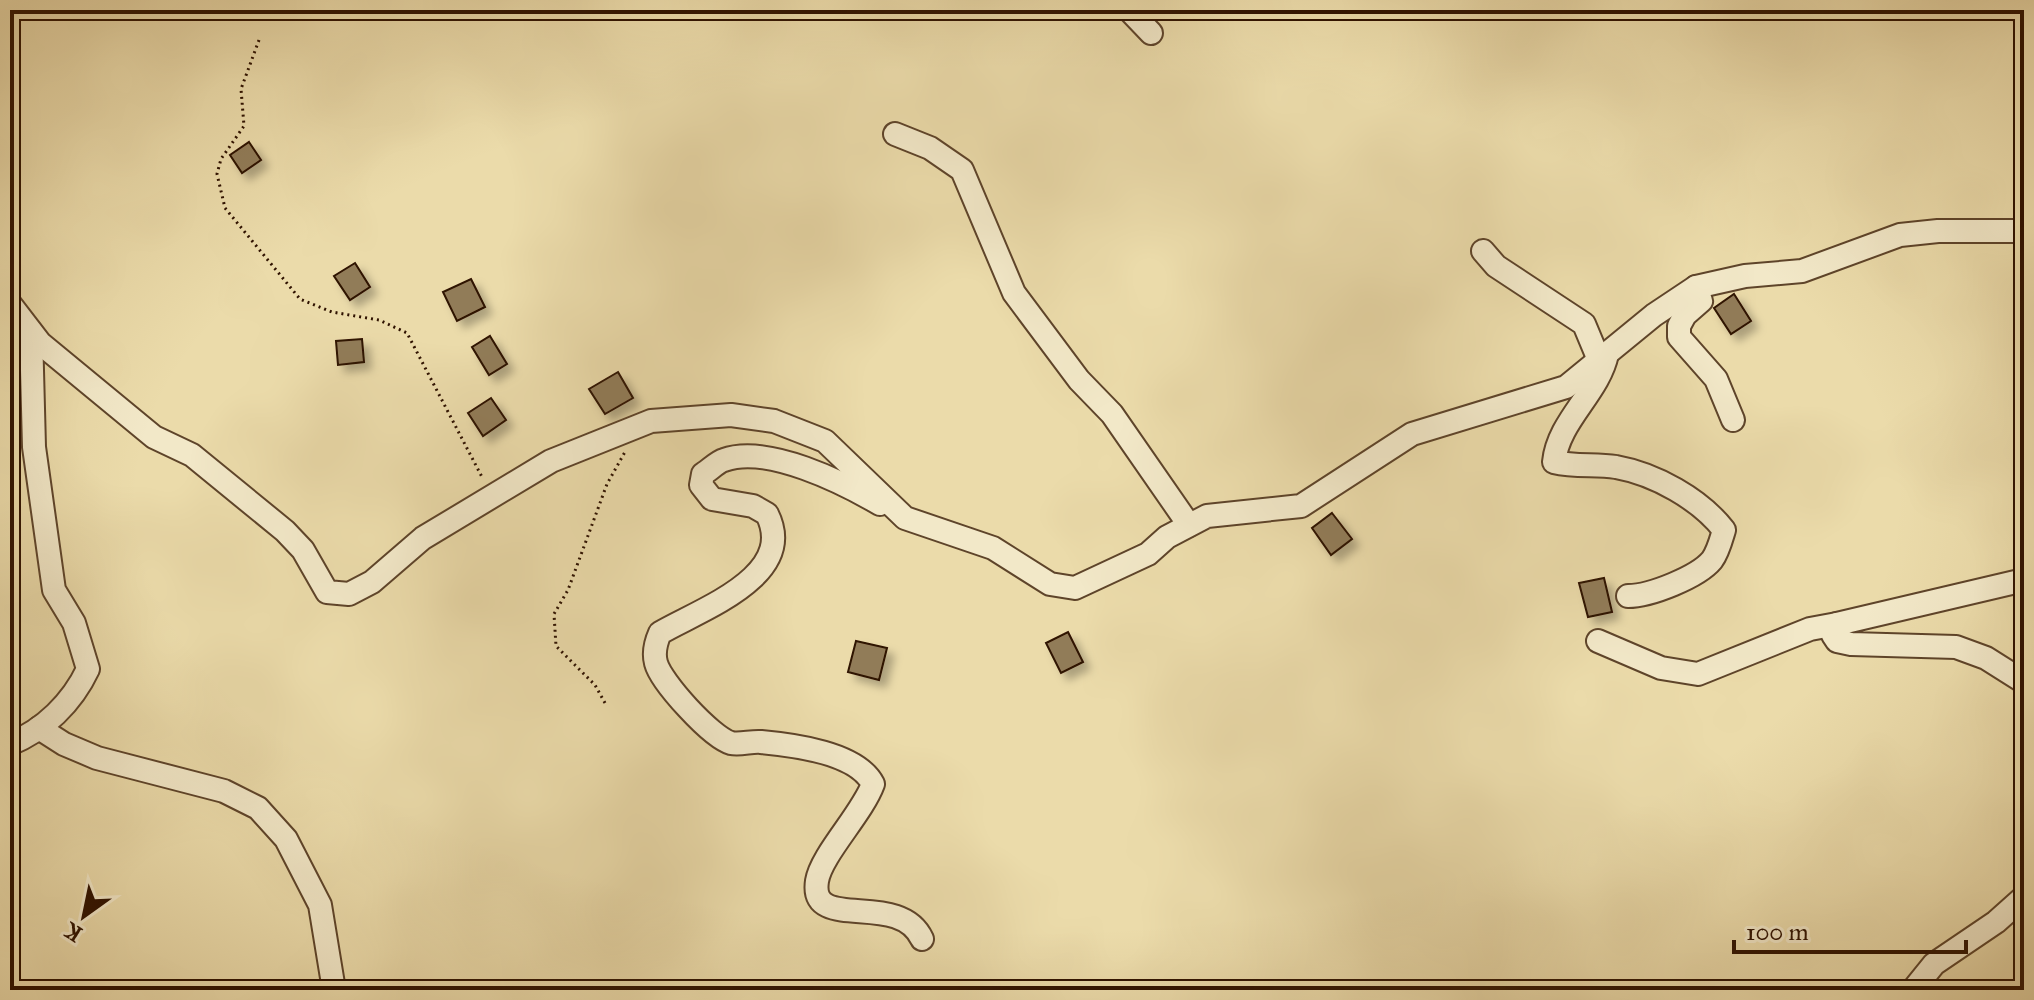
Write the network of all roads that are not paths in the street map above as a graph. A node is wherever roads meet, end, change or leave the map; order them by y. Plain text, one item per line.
1 (1129, 10) edge
2 (2020, 10) edge
3 (2024, 14) edge
4 (1151, 33) dead end
5 (895, 134) dead end
6 (2024, 231) edge
7 (1483, 251) dead end
8 (1696, 287) junction
9 (10, 304) edge
10 (31, 332) junction
11 (1604, 357) junction
12 (1733, 420) dead end
13 (905, 518) junction
14 (1189, 525) junction
15 (2024, 580) edge
16 (1628, 596) dead end
17 (1837, 624) junction
18 (1598, 641) dead end
19 (2024, 682) edge
20 (39, 728) junction
21 (10, 744) edge
22 (2024, 897) edge
23 (922, 939) dead end
24 (1934, 964) junction
25 (334, 990) edge
26 (1913, 990) edge
27 (1937, 990) edge

1 - 4 street
2 - 3 street
5 - 14 street
6 - 8 street
7 - 11 street
8 - 11 street
8 - 12 street
9 - 10 street
10 - 13 street
10 - 20 street
11 - 14 street
11 - 16 street
13 - 14 street
13 - 23 street
15 - 17 street
17 - 18 street
17 - 19 street
20 - 21 street
20 - 25 street
22 - 24 street
24 - 26 street
24 - 27 street

